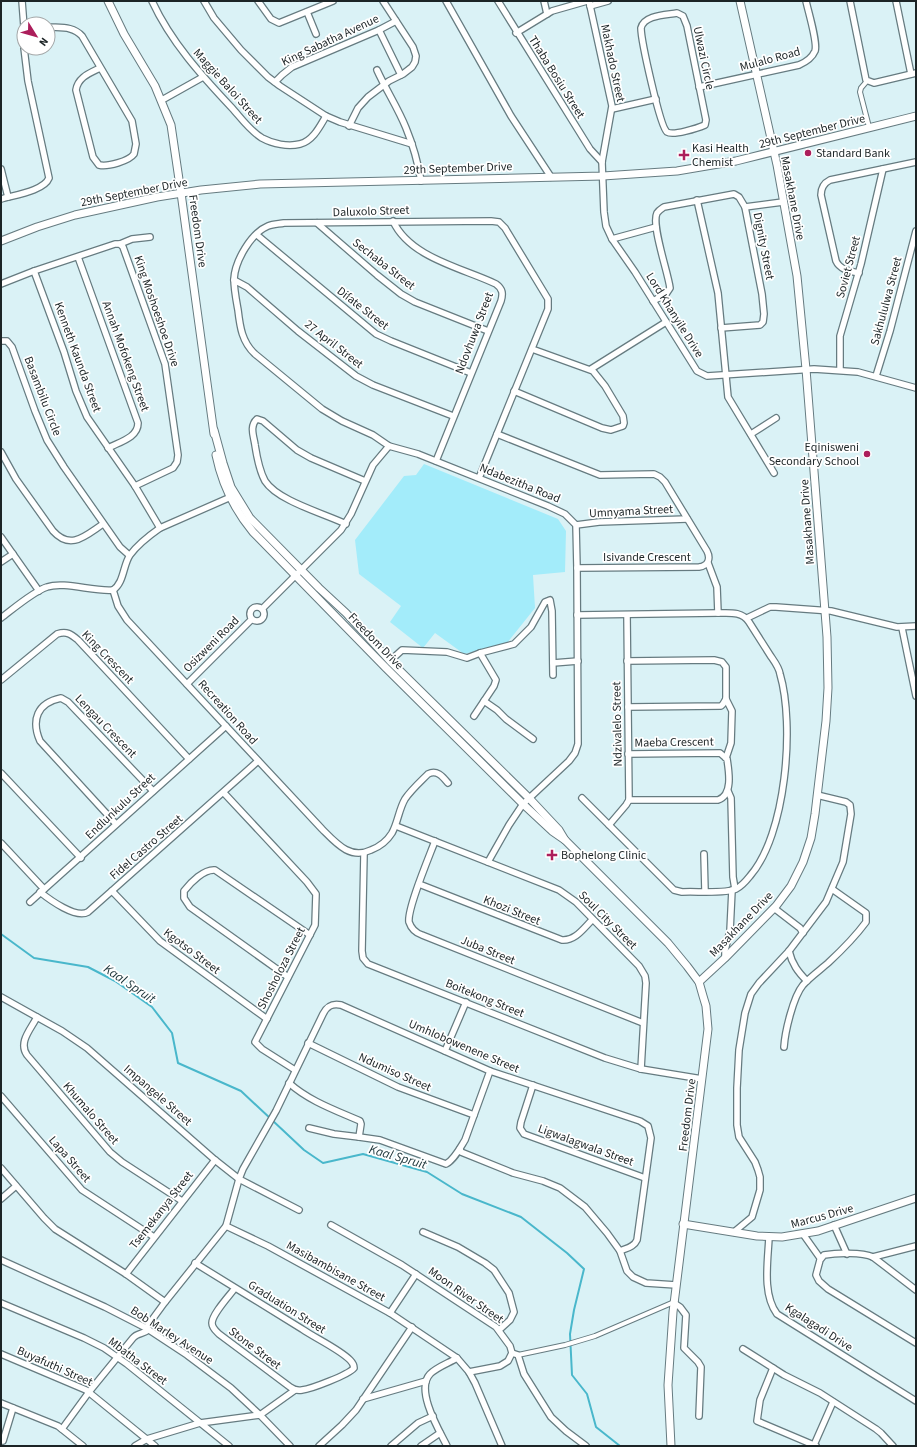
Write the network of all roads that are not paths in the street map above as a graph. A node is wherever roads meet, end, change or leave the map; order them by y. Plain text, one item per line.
1 (22, 1) edge
2 (108, 1) edge
3 (152, 1) edge
4 (204, 1) edge
5 (258, 1) edge
6 (333, 1) edge
7 (383, 1) edge
8 (446, 1) edge
9 (498, 1) edge
10 (544, 1) edge
11 (608, 1) edge
12 (740, 1) edge
13 (806, 1) edge
14 (850, 1) edge
15 (896, 1) edge
16 (324, 3) edge
17 (589, 3) edge
18 (307, 12) junction
19 (547, 14) junction
20 (23, 16) edge
21 (396, 20) junction
22 (56, 27) edge
23 (379, 30) junction
24 (516, 33) junction
25 (316, 34) dead end
26 (25, 56) edge
27 (100, 68) junction
28 (377, 70) dead end
29 (401, 74) junction
30 (913, 74) edge
31 (757, 75) junction
32 (203, 77) junction
33 (867, 81) junction
34 (275, 82) junction
35 (384, 85) junction
36 (699, 87) junction
37 (656, 99) junction
38 (162, 100) junction
39 (612, 109) junction
40 (326, 116) junction
41 (916, 116) edge
42 (349, 126) junction
43 (869, 128) junction
44 (412, 144) junction
45 (774, 151) junction
46 (602, 162) junction
47 (916, 162) edge
48 (1, 169) edge
49 (883, 169) junction
50 (603, 176) junction
51 (551, 177) junction
52 (421, 181) junction
53 (182, 193) junction
54 (8, 197) junction
55 (1, 199) edge
56 (698, 200) junction
57 (783, 202) junction
58 (745, 207) junction
59 (393, 221) junction
60 (316, 223) junction
61 (656, 227) junction
62 (916, 231) edge
63 (257, 235) junction
64 (150, 237) dead end
65 (612, 239) junction
66 (1, 241) edge
67 (120, 244) junction
68 (78, 257) junction
69 (34, 271) junction
70 (859, 273) junction
71 (234, 280) junction
72 (1, 284) edge
73 (654, 301) junction
74 (666, 322) junction
75 (721, 328) junction
76 (488, 331) junction
77 (1, 341) edge
78 (532, 349) junction
79 (806, 369) junction
80 (591, 370) junction
81 (840, 370) junction
82 (471, 373) junction
83 (726, 374) junction
84 (876, 376) junction
85 (916, 388) edge
86 (514, 391) junction
87 (454, 416) junction
88 (776, 418) dead end
89 (497, 434) junction
90 (751, 434) junction
91 (389, 446) junction
92 (108, 448) junction
93 (1, 452) edge
94 (436, 461) junction
95 (774, 473) dead end
96 (479, 478) junction
97 (365, 481) junction
98 (135, 486) junction
99 (232, 496) junction
100 (687, 519) junction
101 (103, 524) junction
102 (346, 524) junction
103 (576, 525) junction
104 (160, 528) junction
105 (1, 537) edge
106 (12, 554) junction
107 (129, 556) junction
108 (1, 562) edge
109 (708, 563) junction
110 (577, 568) junction
111 (302, 570) junction
112 (296, 576) junction
113 (113, 590) junction
114 (39, 591) junction
115 (262, 609) junction
116 (825, 610) junction
117 (718, 613) junction
118 (577, 615) junction
119 (627, 615) junction
120 (1, 618) edge
121 (747, 618) junction
122 (251, 620) junction
123 (916, 626) edge
124 (902, 628) junction
125 (480, 653) junction
126 (390, 661) junction
127 (578, 661) junction
128 (627, 661) junction
129 (553, 662) junction
130 (552, 675) dead end
131 (914, 675) edge
132 (1, 680) edge
133 (187, 684) junction
134 (916, 696) edge
135 (726, 699) junction
136 (484, 701) junction
137 (628, 707) junction
138 (474, 716) dead end
139 (226, 726) junction
140 (533, 739) dead end
141 (628, 754) junction
142 (726, 758) junction
143 (188, 759) junction
144 (258, 761) junction
145 (1, 774) edge
146 (448, 783) dead end
147 (153, 791) junction
148 (728, 791) junction
149 (224, 793) junction
150 (817, 795) junction
151 (529, 798) junction
152 (582, 798) dead end
153 (629, 800) junction
154 (523, 804) junction
155 (116, 824) junction
156 (609, 825) junction
157 (396, 826) junction
158 (565, 840) junction
159 (435, 841) junction
160 (1, 843) edge
161 (364, 854) junction
162 (704, 854) dead end
163 (81, 858) junction
164 (488, 862) junction
165 (419, 884) junction
166 (832, 889) junction
167 (733, 890) junction
168 (42, 891) junction
169 (705, 891) junction
170 (112, 892) junction
171 (30, 902) dead end
172 (774, 908) junction
173 (592, 920) junction
174 (803, 933) junction
175 (310, 935) junction
176 (789, 952) junction
177 (725, 958) junction
178 (288, 977) junction
179 (807, 981) junction
180 (699, 982) junction
181 (1, 997) edge
182 (466, 1002) junction
183 (37, 1017) junction
184 (267, 1019) junction
185 (643, 1023) junction
186 (308, 1043) junction
187 (784, 1047) dead end
188 (445, 1051) junction
189 (641, 1069) junction
190 (295, 1070) junction
191 (490, 1071) junction
192 (702, 1079) junction
193 (289, 1083) junction
194 (533, 1085) junction
195 (1, 1096) edge
196 (474, 1115) junction
197 (309, 1128) dead end
198 (359, 1136) junction
199 (460, 1149) junction
200 (215, 1160) junction
201 (1, 1168) edge
202 (239, 1178) junction
203 (645, 1178) junction
204 (16, 1186) junction
205 (916, 1198) edge
206 (1, 1200) edge
207 (182, 1201) junction
208 (300, 1210) dead end
209 (684, 1224) junction
210 (332, 1225) dead end
211 (834, 1225) junction
212 (226, 1226) junction
213 (423, 1232) dead end
214 (734, 1232) junction
215 (802, 1234) junction
216 (769, 1237) junction
217 (154, 1238) junction
218 (916, 1246) edge
219 (620, 1251) junction
220 (847, 1254) junction
221 (873, 1257) junction
222 (820, 1258) junction
223 (1, 1260) edge
224 (195, 1263) junction
225 (126, 1274) junction
226 (416, 1274) junction
227 (676, 1285) junction
228 (235, 1288) junction
229 (916, 1290) edge
230 (165, 1302) junction
231 (1, 1303) edge
232 (674, 1303) junction
233 (390, 1313) junction
234 (412, 1327) junction
235 (147, 1329) junction
236 (499, 1330) junction
237 (916, 1343) edge
238 (743, 1349) dead end
239 (1, 1354) edge
240 (515, 1354) junction
241 (118, 1356) junction
242 (457, 1358) junction
243 (773, 1368) junction
244 (469, 1372) junction
245 (426, 1381) junction
246 (295, 1390) junction
247 (89, 1392) junction
248 (363, 1400) junction
249 (916, 1401) edge
250 (833, 1402) junction
251 (1, 1403) edge
252 (13, 1408) junction
253 (260, 1415) junction
254 (433, 1416) junction
255 (699, 1416) dead end
256 (200, 1423) junction
257 (62, 1429) junction
258 (440, 1433) junction
259 (147, 1439) junction
260 (4, 1440) dead end
261 (83, 1446) edge
262 (135, 1446) edge
263 (155, 1446) edge
264 (229, 1446) edge
265 (290, 1446) edge
266 (319, 1446) edge
267 (391, 1446) edge
268 (421, 1446) edge
269 (447, 1446) edge
270 (502, 1446) edge
271 (586, 1446) edge
272 (671, 1446) edge
273 (815, 1446) edge
274 (893, 1446) edge

1 - 20 street
2 - 38 street, Freedom Drive
3 - 32 street, Maggie Baloi Street
4 - 34 street
5 - 18 street
6 - 16 street
7 - 21 street
8 - 51 street
9 - 24 street, Thaba Bosiu Street
10 - 19 street
11 - 17 street
12 - 31 street, Masakhane Drive
13 - 31 street, Mulalo Road
14 - 33 street
15 - 30 street
16 - 18 street
17 - 19 street
17 - 39 street, Makhado Street
18 - 25 street
19 - 24 street
21 - 23 street, King Sabatha Avenue
21 - 29 street
22 - 27 street
23 - 29 street
23 - 34 street, King Sabatha Avenue
24 - 46 street, Thaba Bosiu Street
26 - 54 street
27 - 27 street
28 - 35 street
29 - 35 street
30 - 33 street
31 - 36 street, Mulalo Road
31 - 45 street, Masakhane Drive
32 - 38 street
32 - 40 street, Maggie Baloi Street
33 - 43 street
34 - 40 street
35 - 42 street
35 - 44 street
36 - 37 street, Ulwazi Circle
36 - 37 street, Ulwazi Circle
37 - 39 street
38 - 53 street, Freedom Drive
39 - 46 street, Makhado Street
40 - 42 street
41 - 43 street, 29th September Drive
42 - 44 street
43 - 45 street, 29th September Drive
44 - 52 street
45 - 50 street, 29th September Drive
45 - 57 street, Masakhane Drive
46 - 50 street, Makhado Street
47 - 49 street
48 - 54 street
49 - 70 street, Soviet Street
49 - 70 street
50 - 51 street, 29th September Drive
50 - 65 street, Lord Khanyile Drive
51 - 52 street, 29th September Drive
52 - 53 street, 29th September Drive
53 - 66 street, 29th September Drive
53 - 99 street, Freedom Drive
54 - 55 street
56 - 58 street, Dignity Street
56 - 61 street, Dignity Street
56 - 75 street
57 - 58 street
57 - 79 street, Masakhane Drive
58 - 75 street, Dignity Street
59 - 60 street, Daluxolo Street
59 - 76 street, Ndovhuwa Street
59 - 78 street, Daluxolo Street
60 - 63 street, Daluxolo Street
60 - 76 street, Sechaba Street
61 - 65 street
61 - 73 street, Dignity Street
62 - 84 street, Sakhululwa Street
63 - 71 street, Daluxolo Street
63 - 82 street, Difate Street
64 - 67 street
65 - 73 street, Lord Khanyile Drive
67 - 68 street, King Moshoeshoe Drive
67 - 98 street, King Moshoeshoe Drive
68 - 69 street, King Moshoeshoe Drive
68 - 92 street, Annah Mofokeng Street
69 - 72 street, King Moshoeshoe Drive
69 - 92 street, Kenneth Kaunda Street
70 - 81 street, Soviet Street
71 - 87 street, 27 April Street
71 - 91 street, Daluxolo Street
73 - 74 street, Lord Khanyile Drive
74 - 80 street
74 - 83 street, Lord Khanyile Drive
75 - 83 street
76 - 82 street, Ndovhuwa Street
77 - 101 street, Basambilu Circle
78 - 80 street
78 - 86 street, Daluxolo Street
79 - 81 street, Lord Khanyile Drive
79 - 83 street, Lord Khanyile Drive
79 - 116 street, Masakhane Drive
80 - 86 street
81 - 84 street, Lord Khanyile Drive
82 - 87 street, Ndovhuwa Street
83 - 90 street
84 - 85 street, Lord Khanyile Drive
86 - 89 street, Daluxolo Street
87 - 94 street, Ndovhuwa Street
88 - 90 street
89 - 96 street, Daluxolo Street
89 - 100 street, Isivande Crescent
90 - 95 street
91 - 94 street, Ndabezitha Road
91 - 97 street
92 - 98 street, Kenneth Kaunda Street
93 - 101 street
94 - 96 street, Ndabezitha Road
96 - 103 street, Ndabezitha Road
97 - 102 street
97 - 102 street
98 - 104 street, Kenneth Kaunda Street
99 - 104 street
99 - 111 street, Freedom Drive
99 - 112 street, Freedom Drive
100 - 103 street, Umnyama Street
100 - 109 street, Isivande Crescent
101 - 107 street, Basambilu Circle
102 - 111 street
103 - 110 street
104 - 107 street
105 - 106 street
106 - 108 street
106 - 114 street
107 - 113 street
109 - 110 street, Isivande Crescent
109 - 117 street
110 - 118 street
111 - 112 street
111 - 126 street, Freedom Drive
112 - 115 street
112 - 154 street, Freedom Drive
113 - 114 street
113 - 133 street, Recreation Road
114 - 120 street
115 - 122 street
115 - 122 street
116 - 121 street
116 - 124 street
116 - 150 street, Masakhane Drive
117 - 119 street
117 - 121 street
118 - 119 street
118 - 127 street
119 - 128 street, Ndzivalelo Street
121 - 167 street
122 - 133 street, Osizweni Road
123 - 124 street
124 - 131 street
125 - 126 street
125 - 129 street
125 - 136 street
126 - 151 street, Freedom Drive
127 - 129 street
127 - 151 street
128 - 135 street
128 - 137 street, Ndzivalelo Street
129 - 130 street
131 - 134 street
132 - 143 street, King Crescent
133 - 139 street, Recreation Road
135 - 137 street
135 - 142 street
136 - 138 street
136 - 140 street
137 - 141 street, Ndzivalelo Street
139 - 143 street, Endlunkulu Street
139 - 144 street, Recreation Road
141 - 142 street, Maeba Crescent
141 - 153 street, Ndzivalelo Street
142 - 148 street, Maeba Crescent
143 - 147 street, Endlunkulu Street
144 - 149 street, Fidel Castro Street
144 - 161 street, Recreation Road
145 - 163 street
146 - 157 street
147 - 155 street, Endlunkulu Street
147 - 155 street, Lengau Crescent
148 - 153 street
148 - 167 street, Maeba Crescent
149 - 170 street, Fidel Castro Street
149 - 175 street, Shosholoza Street
150 - 166 street
150 - 172 street, Masakhane Drive
151 - 154 street
151 - 158 street, Freedom Drive
152 - 156 street
153 - 156 street
154 - 158 street, Freedom Drive
154 - 164 street
155 - 163 street, Endlunkulu Street
156 - 169 street
157 - 159 street, Soul City Street
157 - 161 street
158 - 180 street, Freedom Drive
159 - 164 street, Soul City Street
159 - 165 street, Juba Street
160 - 168 street
161 - 182 street, Boitekong Street
162 - 169 street
163 - 168 street, Endlunkulu Street
164 - 173 street, Soul City Street
165 - 173 street, Khozi Street
165 - 185 street, Juba Street
166 - 174 street
166 - 179 street
167 - 169 street
167 - 177 street, Maeba Crescent
168 - 170 street, Fidel Castro Street
168 - 171 street, Endlunkulu Street
170 - 184 street, Kgotso Street
172 - 174 street
172 - 177 street, Masakhane Drive
173 - 185 street, Soul City Street
174 - 176 street
175 - 178 street, Shosholoza Street
175 - 178 street
176 - 179 street
176 - 214 street
177 - 180 street, Masakhane Drive
178 - 184 street, Shosholoza Street
179 - 187 street
180 - 192 street, Freedom Drive
181 - 183 street, Impangele Street
182 - 188 street
182 - 189 street, Boitekong Street
183 - 200 street, Impangele Street
183 - 207 street, Khumalo Street
184 - 190 street, Shosholoza Street
185 - 189 street, Soul City Street
186 - 188 street, Umhlobowenene Street
186 - 190 street, Umhlobowenene Street
186 - 196 street, Ndumiso Street
188 - 191 street, Umhlobowenene Street
189 - 192 street, Boitekong Street
190 - 193 street, Umhlobowenene Street
191 - 194 street, Umhlobowenene Street
191 - 196 street
192 - 209 street, Freedom Drive
193 - 198 street
193 - 202 street, Umhlobowenene Street
194 - 203 street, Umhlobowenene Street
194 - 203 street, Ligwalagwala Street
195 - 217 street, Lapa Street
196 - 199 street
197 - 198 street
198 - 199 street
199 - 219 street
200 - 202 street, Impangele Street
200 - 207 street, Tsemekanya Street
201 - 204 street
202 - 208 street, Impangele Street
202 - 212 street, Umhlobowenene Street
203 - 219 street, Umhlobowenene Street
204 - 206 street
204 - 225 street
205 - 211 street, Marcus Drive
207 - 217 street, Tsemekanya Street
209 - 214 street, Marcus Drive
209 - 227 street, Freedom Drive
210 - 226 street
211 - 215 street, Marcus Drive
211 - 220 street
212 - 224 street
212 - 233 street, Masibambisane Street
213 - 236 street
214 - 216 street, Marcus Drive
215 - 216 street, Marcus Drive
215 - 222 street
216 - 249 street, Kgalagadi Drive
217 - 225 street, Tsemekanya Street
218 - 221 street
219 - 227 street
220 - 221 street
220 - 222 street
221 - 229 street
222 - 237 street
223 - 235 street, Bob Marley Avenue
224 - 228 street, Graduation Street
224 - 230 street
225 - 230 street
226 - 233 street, Moon River Street
226 - 236 street, Moon River Street
227 - 232 street, Freedom Drive
228 - 246 street, Stone Street
228 - 246 street, Graduation Street
230 - 235 street
231 - 241 street, Mbatha Street
232 - 240 street
232 - 255 street
232 - 272 street, Freedom Drive
233 - 234 street, Masibambisane Street
234 - 242 street, Masibambisane Street
234 - 248 street
235 - 241 street
235 - 253 street, Bob Marley Avenue
236 - 240 street, Moon River Street
238 - 243 street
239 - 247 street, Buyafuthi Street
240 - 244 street
240 - 271 street, Moon River Street
241 - 247 street
241 - 256 street, Mbatha Street
242 - 244 street, Masibambisane Street
242 - 245 street
243 - 250 street
243 - 273 street
244 - 270 street, Masibambisane Street
245 - 248 street
245 - 254 street
246 - 253 street
247 - 257 street
247 - 259 street, Buyafuthi Street
248 - 266 street
250 - 273 street
250 - 274 street
251 - 252 street
252 - 257 street
252 - 260 street
253 - 256 street
253 - 265 street, Bob Marley Avenue
254 - 258 street
254 - 267 street
256 - 259 street
256 - 264 street, Mbatha Street
257 - 261 street
258 - 268 street
258 - 269 street
259 - 262 street
259 - 263 street, Buyafuthi Street

